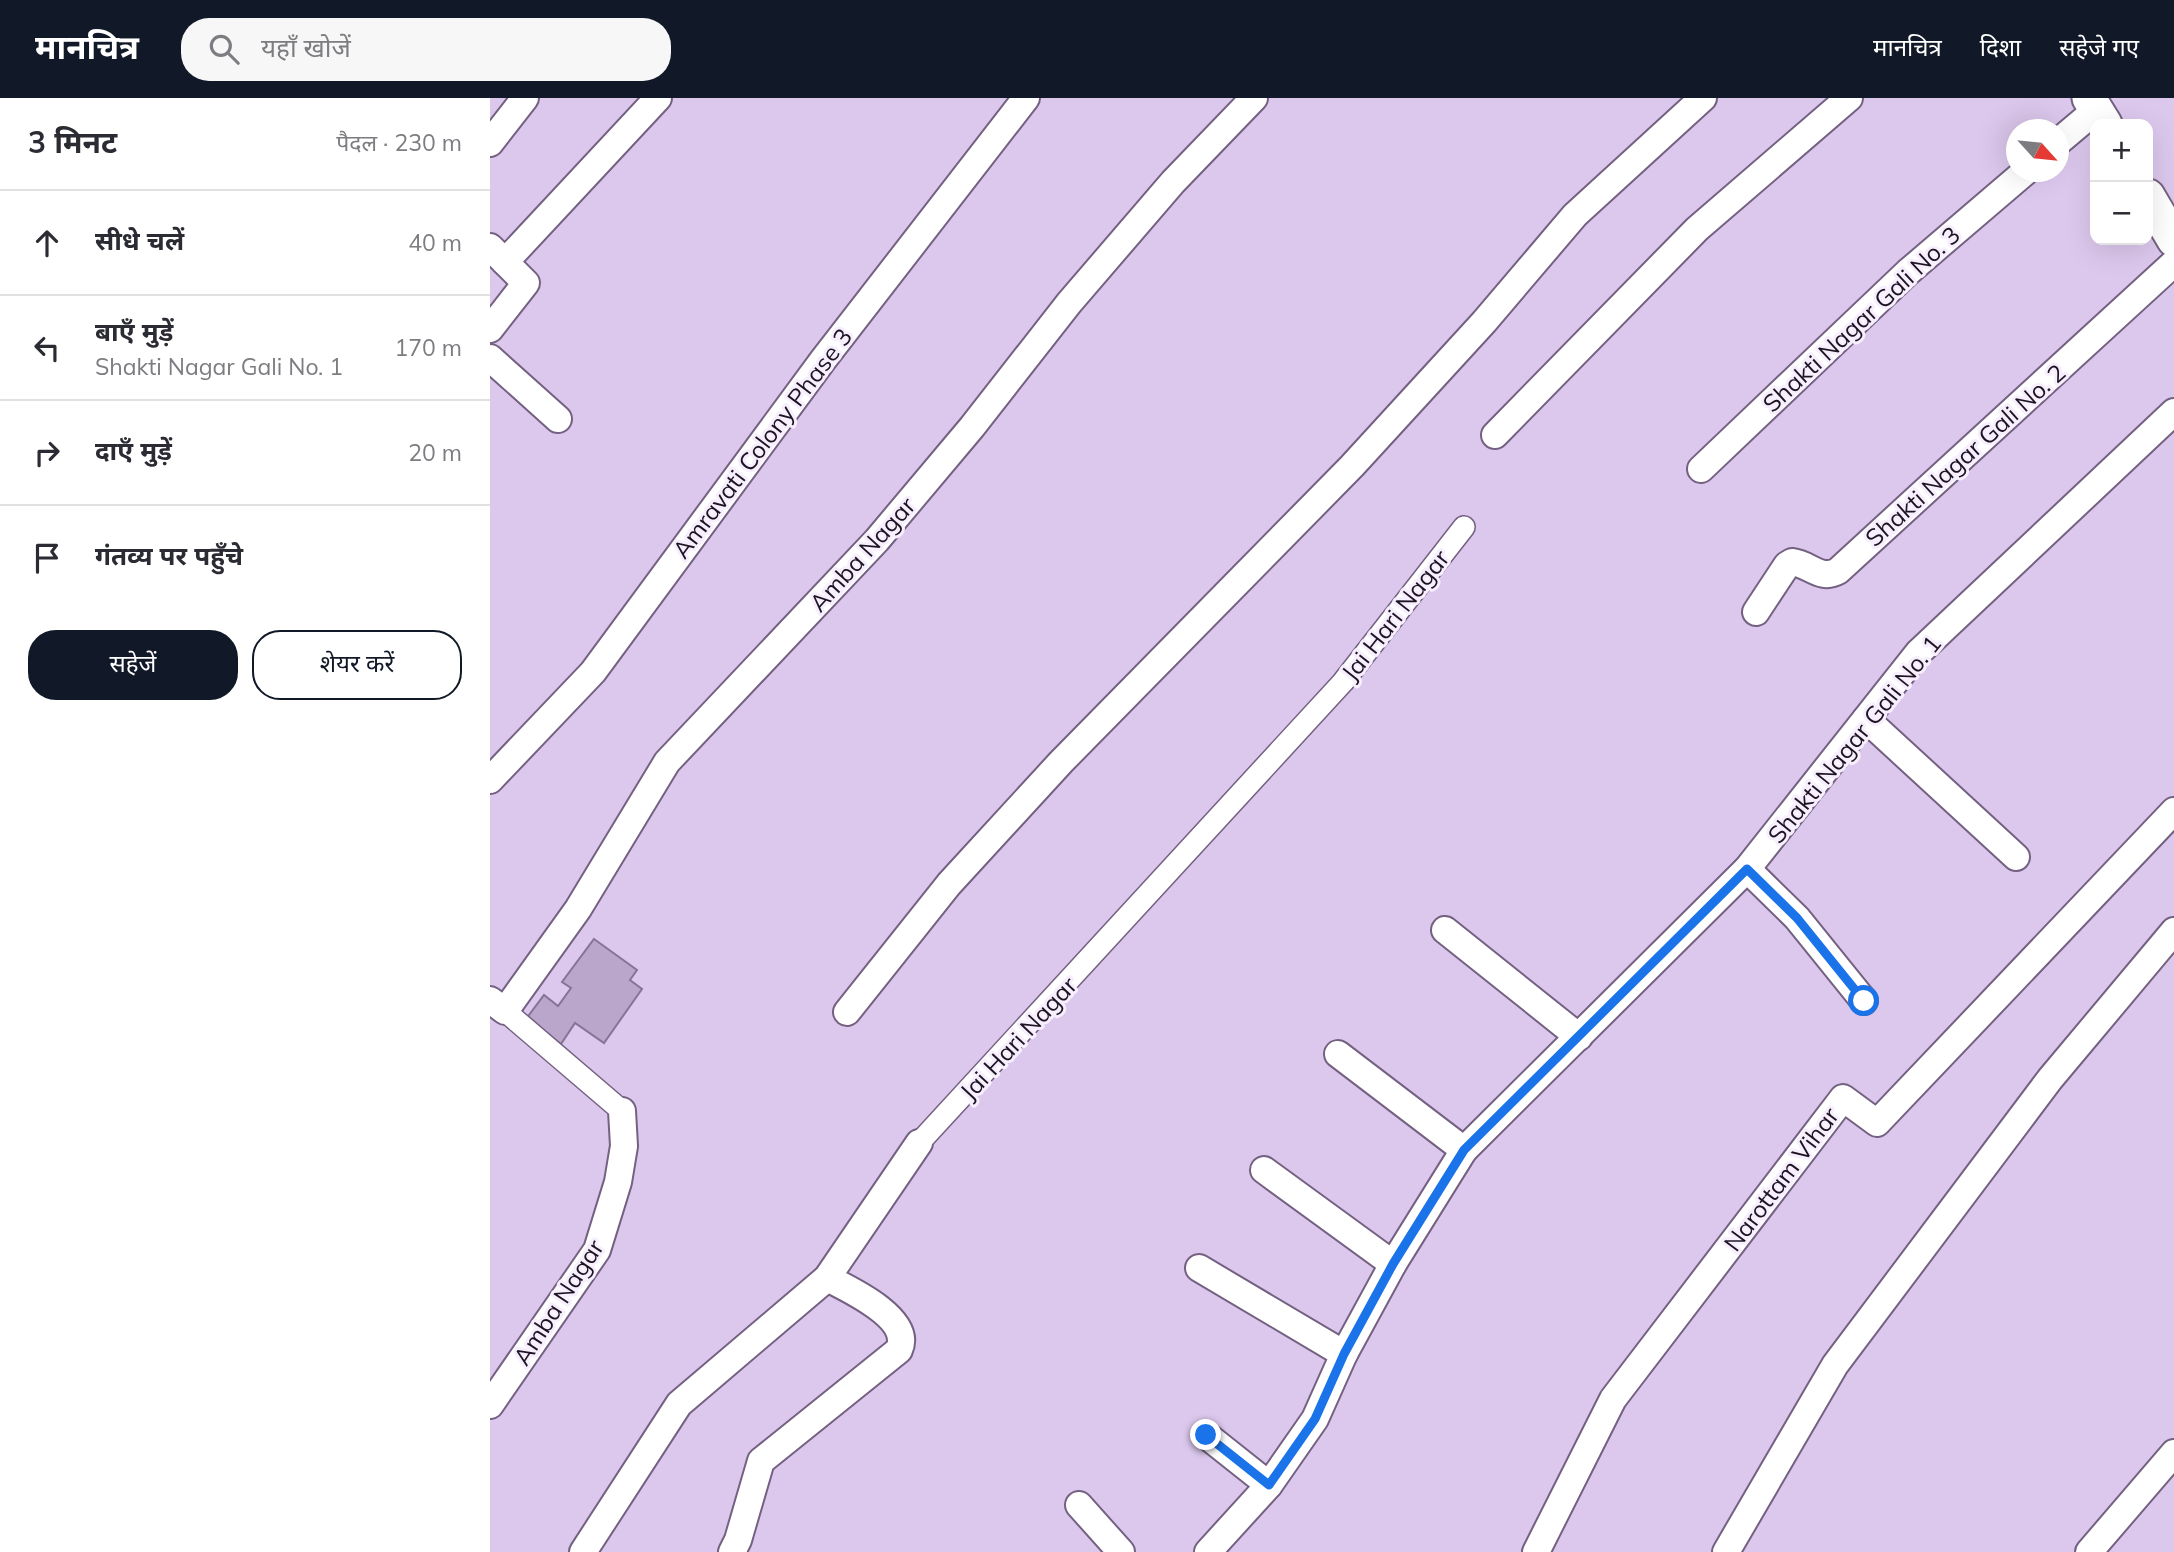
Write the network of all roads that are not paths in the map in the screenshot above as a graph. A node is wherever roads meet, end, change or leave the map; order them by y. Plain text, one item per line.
1 (525, 98) edge
2 (658, 98) edge
3 (1026, 98) edge
4 (1254, 98) edge
5 (1703, 98) edge
6 (1849, 98) edge
7 (2096, 111) edge
8 (2069, 134) edge
9 (490, 143) edge
10 (2013, 182) edge
11 (2153, 204) edge
12 (2174, 240) edge
13 (498, 255) edge
14 (2174, 263) edge
15 (490, 329) edge
16 (490, 358) edge
17 (2174, 412) edge
18 (558, 419) dead end
19 (1494, 435) dead end
20 (1701, 469) dead end
21 (1464, 527) dead end
22 (1756, 612) dead end
23 (1866, 719) junction
24 (490, 780) edge
25 (2174, 811) edge
26 (2016, 857) dead end
27 (1747, 869) junction
28 (1445, 930) dead end
29 (2174, 931) edge
30 (1864, 1001) dead end
31 (498, 1005) edge
32 (847, 1012) dead end
33 (1579, 1037) junction
34 (1338, 1054) dead end
35 (622, 1111) joint
36 (919, 1143) joint
37 (1464, 1150) junction
38 (1264, 1170) dead end
39 (1393, 1264) junction
40 (1199, 1268) dead end
41 (827, 1278) junction
42 (1344, 1354) junction
43 (490, 1405) edge
44 (1206, 1435) dead end
45 (2174, 1453) edge
46 (1269, 1485) junction
47 (1079, 1504) dead end
48 (583, 1552) edge
49 (732, 1552) edge
50 (1121, 1552) edge
51 (1208, 1552) edge
52 (1536, 1552) edge
53 (1727, 1552) edge
54 (2089, 1552) edge

1 - 9 street
2 - 13 street
3 - 24 street, Amravati Colony Phase 3
4 - 31 street, Amba Nagar
5 - 32 street
6 - 19 street
7 - 8 street
10 - 20 street, Shakti Nagar Gali No. 3
11 - 12 street
13 - 15 street
14 - 22 street, Shakti Nagar Gali No. 2
16 - 18 street
17 - 23 street, Shakti Nagar Gali No. 1
21 - 36 street, Jai Hari Nagar
23 - 26 street
23 - 27 street, Shakti Nagar Gali No. 1
25 - 52 street, Narottam Vihar
27 - 30 street
27 - 33 street, Shakti Nagar Gali No. 1
28 - 33 street
29 - 53 street
31 - 35 street
33 - 37 street, Shakti Nagar Gali No. 1
34 - 37 street
35 - 43 street, Amba Nagar
36 - 41 street, Jai Hari Nagar
37 - 39 street, Shakti Nagar Gali No. 1
38 - 39 street
39 - 42 street, Shakti Nagar Gali No. 1
40 - 42 street
41 - 48 street, Jai Hari Nagar
41 - 49 street
42 - 46 street, Shakti Nagar Gali No. 1
44 - 46 street
45 - 54 street
46 - 51 street, Shakti Nagar Gali No. 1
47 - 50 street

